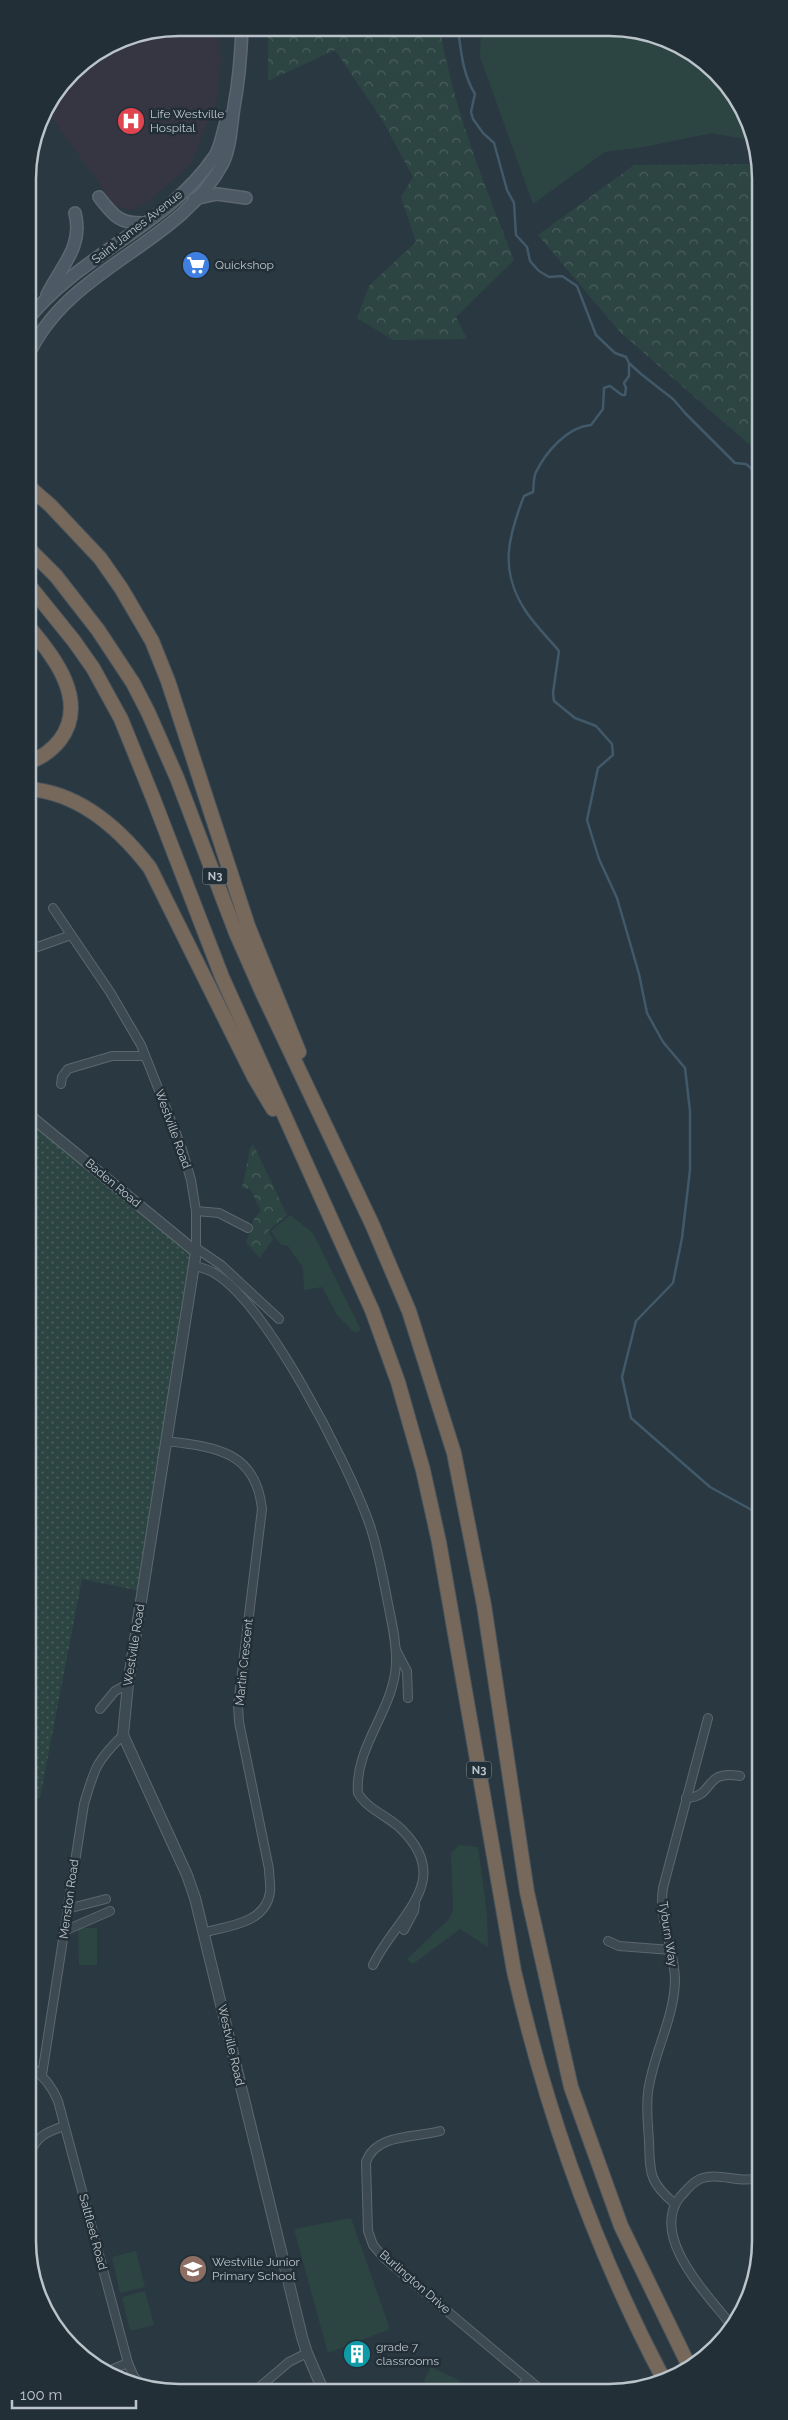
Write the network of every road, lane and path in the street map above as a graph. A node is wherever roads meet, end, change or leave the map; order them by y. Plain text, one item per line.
1 (242, 37) edge
2 (234, 107) junction
3 (99, 197) dead end
4 (246, 198) dead end
5 (194, 199) junction
6 (75, 213) dead end
7 (145, 223) junction
8 (45, 299) junction
9 (37, 308) edge
10 (37, 342) edge
11 (37, 493) edge
12 (37, 557) edge
13 (37, 595) edge
14 (37, 638) edge
15 (37, 759) edge
16 (37, 791) edge
17 (53, 908) dead end
18 (71, 935) junction
19 (37, 947) edge
20 (145, 1056) junction
21 (61, 1084) dead end
22 (316, 1108) junction
23 (37, 1121) edge
24 (302, 1156) junction
25 (196, 1211) junction
26 (248, 1228) dead end
27 (196, 1250) junction
28 (195, 1266) junction
29 (279, 1319) dead end
30 (166, 1441) junction
31 (396, 1649) junction
32 (128, 1684) junction
33 (408, 1698) dead end
34 (100, 1709) dead end
35 (708, 1718) dead end
36 (123, 1735) junction
37 (740, 1776) dead end
38 (686, 1798) junction
39 (106, 1899) dead end
40 (414, 1903) junction
41 (68, 1909) junction
42 (110, 1911) dead end
43 (404, 1930) dead end
44 (64, 1932) junction
45 (205, 1932) junction
46 (608, 1942) dead end
47 (671, 1950) junction
48 (373, 1965) dead end
49 (36, 2071) edge
50 (42, 2075) junction
51 (64, 2126) junction
52 (440, 2131) dead end
53 (36, 2141) edge
54 (751, 2180) edge
55 (675, 2204) junction
56 (728, 2320) edge
57 (307, 2353) junction
58 (686, 2361) edge
59 (128, 2363) junction
60 (115, 2368) edge
61 (661, 2374) edge
62 (134, 2376) edge
63 (528, 2379) junction
64 (263, 2384) edge
65 (320, 2384) edge
66 (524, 2384) edge
67 (533, 2384) edge

1 - 2 main road
2 - 5 main road, Saint James Avenue
2 - 7 main road, Saint James Avenue
3 - 7 main road
4 - 5 main road
5 - 10 main road, Saint James Avenue
6 - 8 main road
7 - 8 main road, Saint James Avenue
8 - 9 main road, Saint James Avenue
11 - 22 highway
12 - 22 highway, N3
13 - 24 highway, N3
14 - 15 highway
16 - 24 highway
17 - 18 street, Westville Road
18 - 19 street
18 - 20 street, Westville Road
20 - 21 street
20 - 25 street, Westville Road
22 - 58 highway, N3
23 - 27 street, Baden Road
24 - 61 highway, N3
25 - 26 street
25 - 27 street, Westville Road
27 - 28 street, Westville Road
27 - 29 street
28 - 30 street, Westville Road
28 - 31 street
30 - 32 street, Westville Road
30 - 45 street, Martin Crescent
31 - 33 street
31 - 40 street
32 - 34 street
32 - 36 street, Westville Road
35 - 38 street, Tyburn Way
36 - 41 street, Menston Road
36 - 45 street, Westville Road
37 - 38 street
38 - 47 street, Tyburn Way
39 - 41 street
40 - 43 street
40 - 48 street
41 - 44 street, Menston Road
42 - 44 street
44 - 50 street, Menston Road
45 - 57 street, Westville Road
46 - 47 street
47 - 55 street, Tyburn Way
49 - 50 street
50 - 51 street, Saltfleet Road
51 - 53 street
51 - 59 street, Saltfleet Road
52 - 63 street, Burlington Drive
54 - 55 street
55 - 56 street
57 - 64 street
57 - 65 street, Westville Road
59 - 60 street
59 - 62 street, Saltfleet Road
63 - 66 street
63 - 67 street, Burlington Drive

